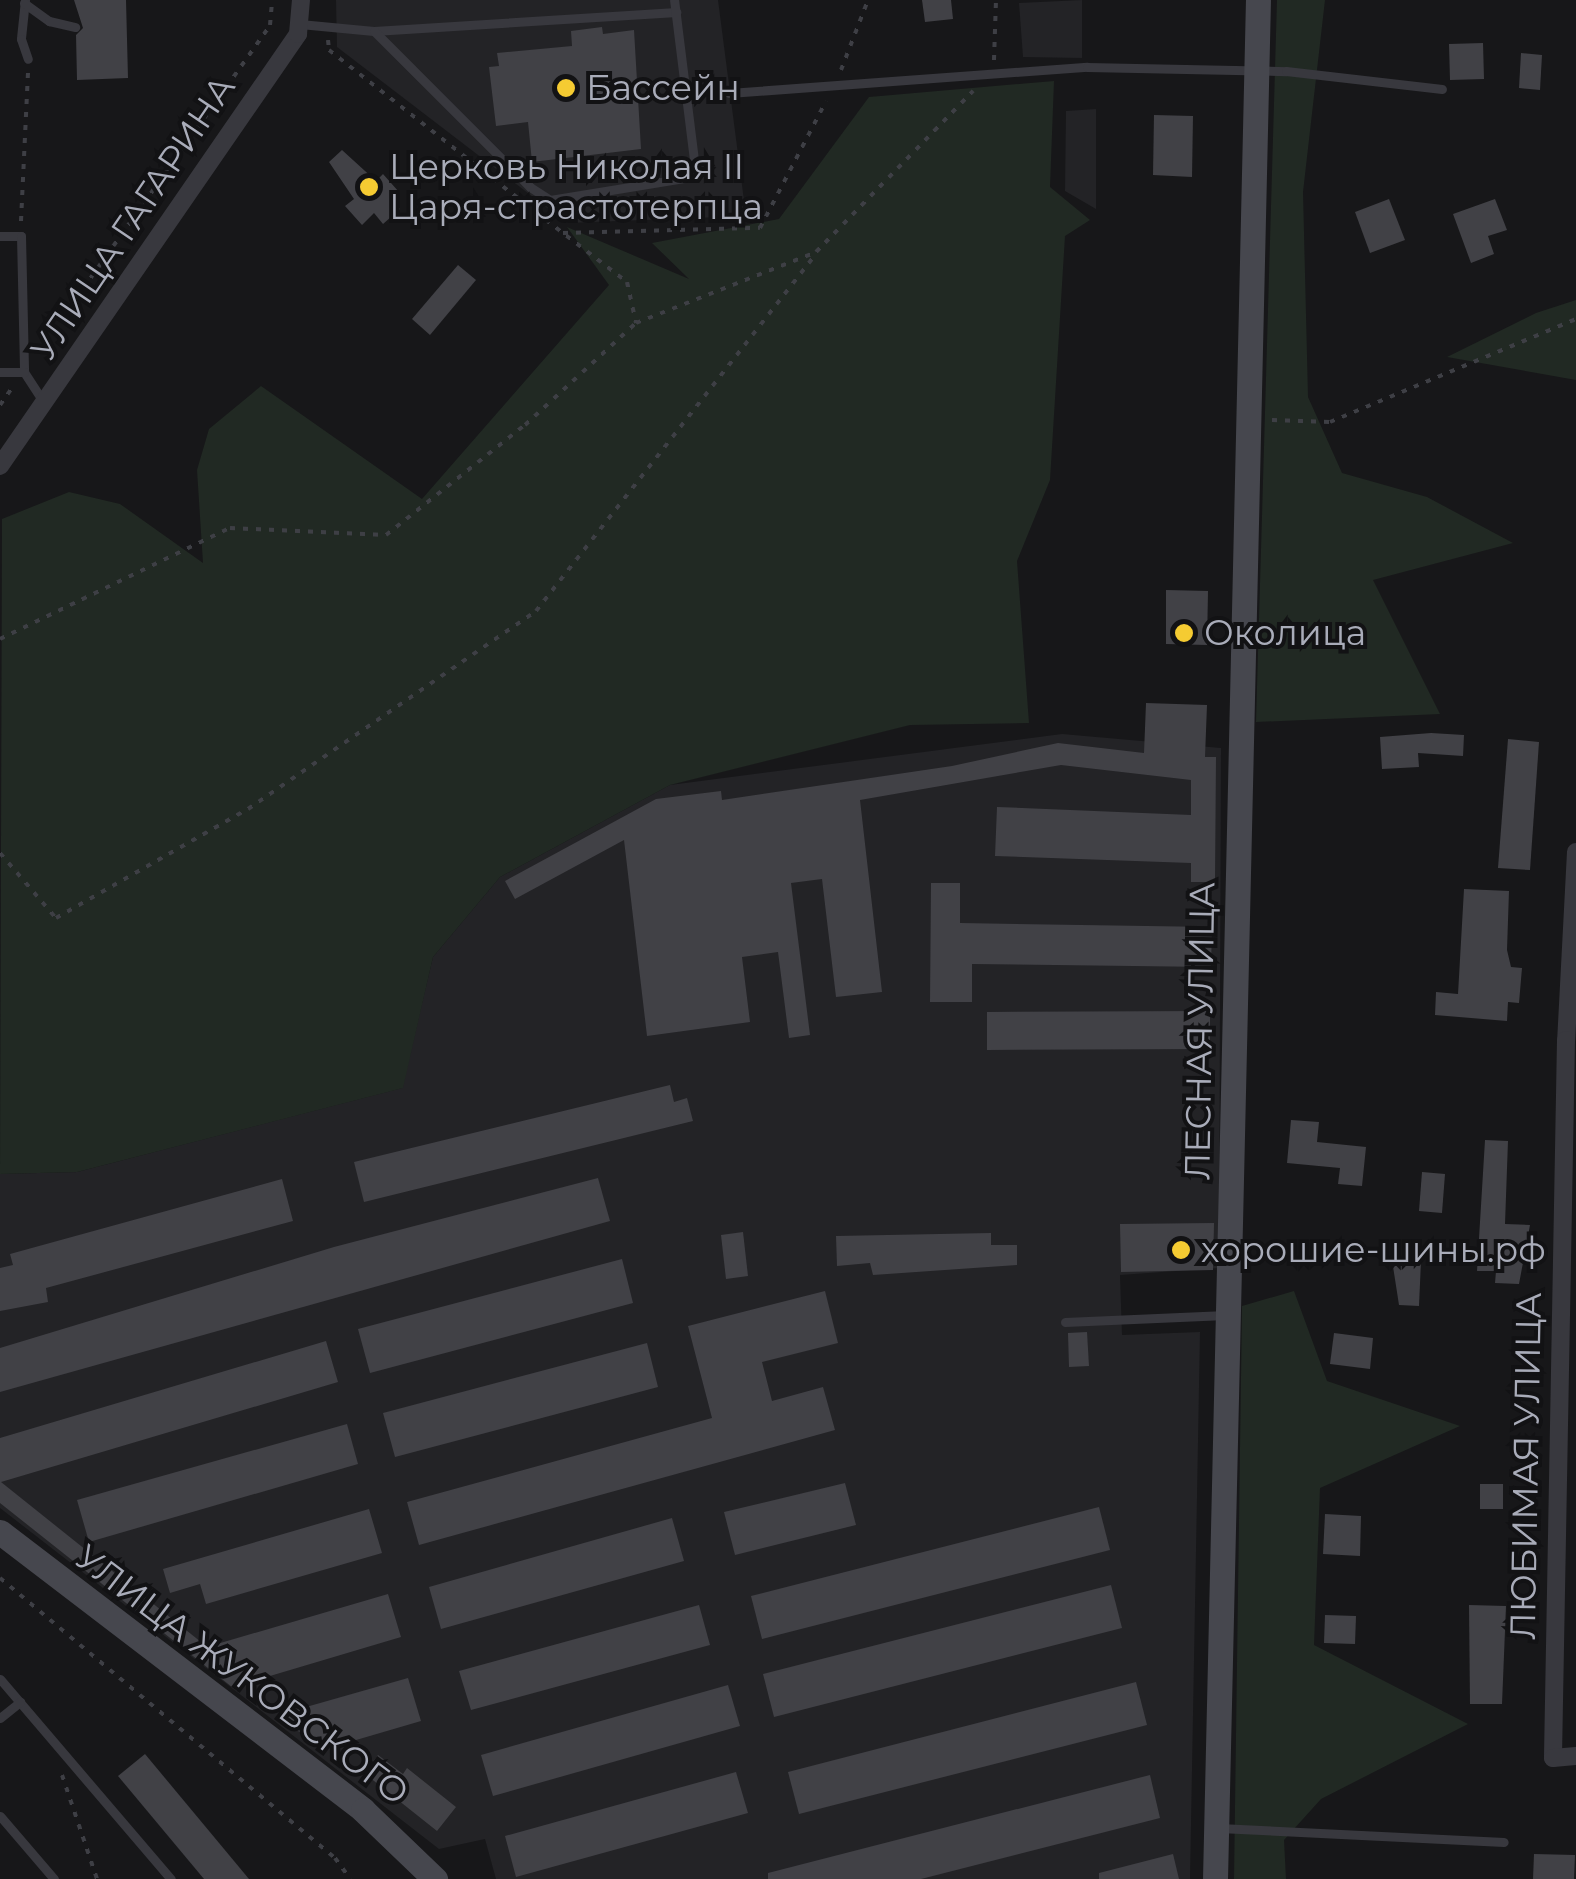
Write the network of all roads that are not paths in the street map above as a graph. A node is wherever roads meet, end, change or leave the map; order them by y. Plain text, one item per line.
1 (301, 0) edge
2 (1258, 0) edge
3 (25, 1) edge
4 (675, 6) edge
5 (300, 24) junction
6 (75, 27) dead end
7 (374, 31) junction
8 (28, 59) road end
9 (1256, 71) junction
10 (1442, 89) dead end
11 (729, 93) dead end
12 (0, 236) edge
13 (0, 372) edge
14 (24, 372) junction
15 (46, 405) junction
16 (0, 466) edge
17 (1576, 852) edge
18 (1228, 1315) junction
19 (1065, 1322) dead end
20 (0, 1532) edge
21 (0, 1679) edge
22 (20, 1702) junction
23 (0, 1718) edge
24 (1576, 1756) edge
25 (0, 1816) edge
26 (1216, 1828) junction
27 (1504, 1842) dead end
28 (54, 1879) edge
29 (172, 1879) edge
30 (435, 1879) edge
31 (1214, 1879) edge

1 - 5 street
2 - 9 main road, ЛЕСНАЯ УЛИЦА
3 - 6 lane
3 - 8 lane
4 - 7 lane
4 - 7 lane
5 - 7 lane
5 - 15 street, УЛИЦА ГАГАРИНА
9 - 10 lane
9 - 11 lane
9 - 18 main road, ЛЕСНАЯ УЛИЦА
12 - 14 lane
13 - 14 lane
14 - 15 lane
15 - 16 street, УЛИЦА ГАГАРИНА
17 - 24 street, ЛЮБИМАЯ УЛИЦА
18 - 19 lane
18 - 26 main road, ЛЕСНАЯ УЛИЦА
20 - 30 main road, УЛИЦА ЖУКОВСКОГО
21 - 22 lane
22 - 23 lane
22 - 29 lane
25 - 28 lane
26 - 27 lane
26 - 31 main road, ЛЕСНАЯ УЛИЦА

